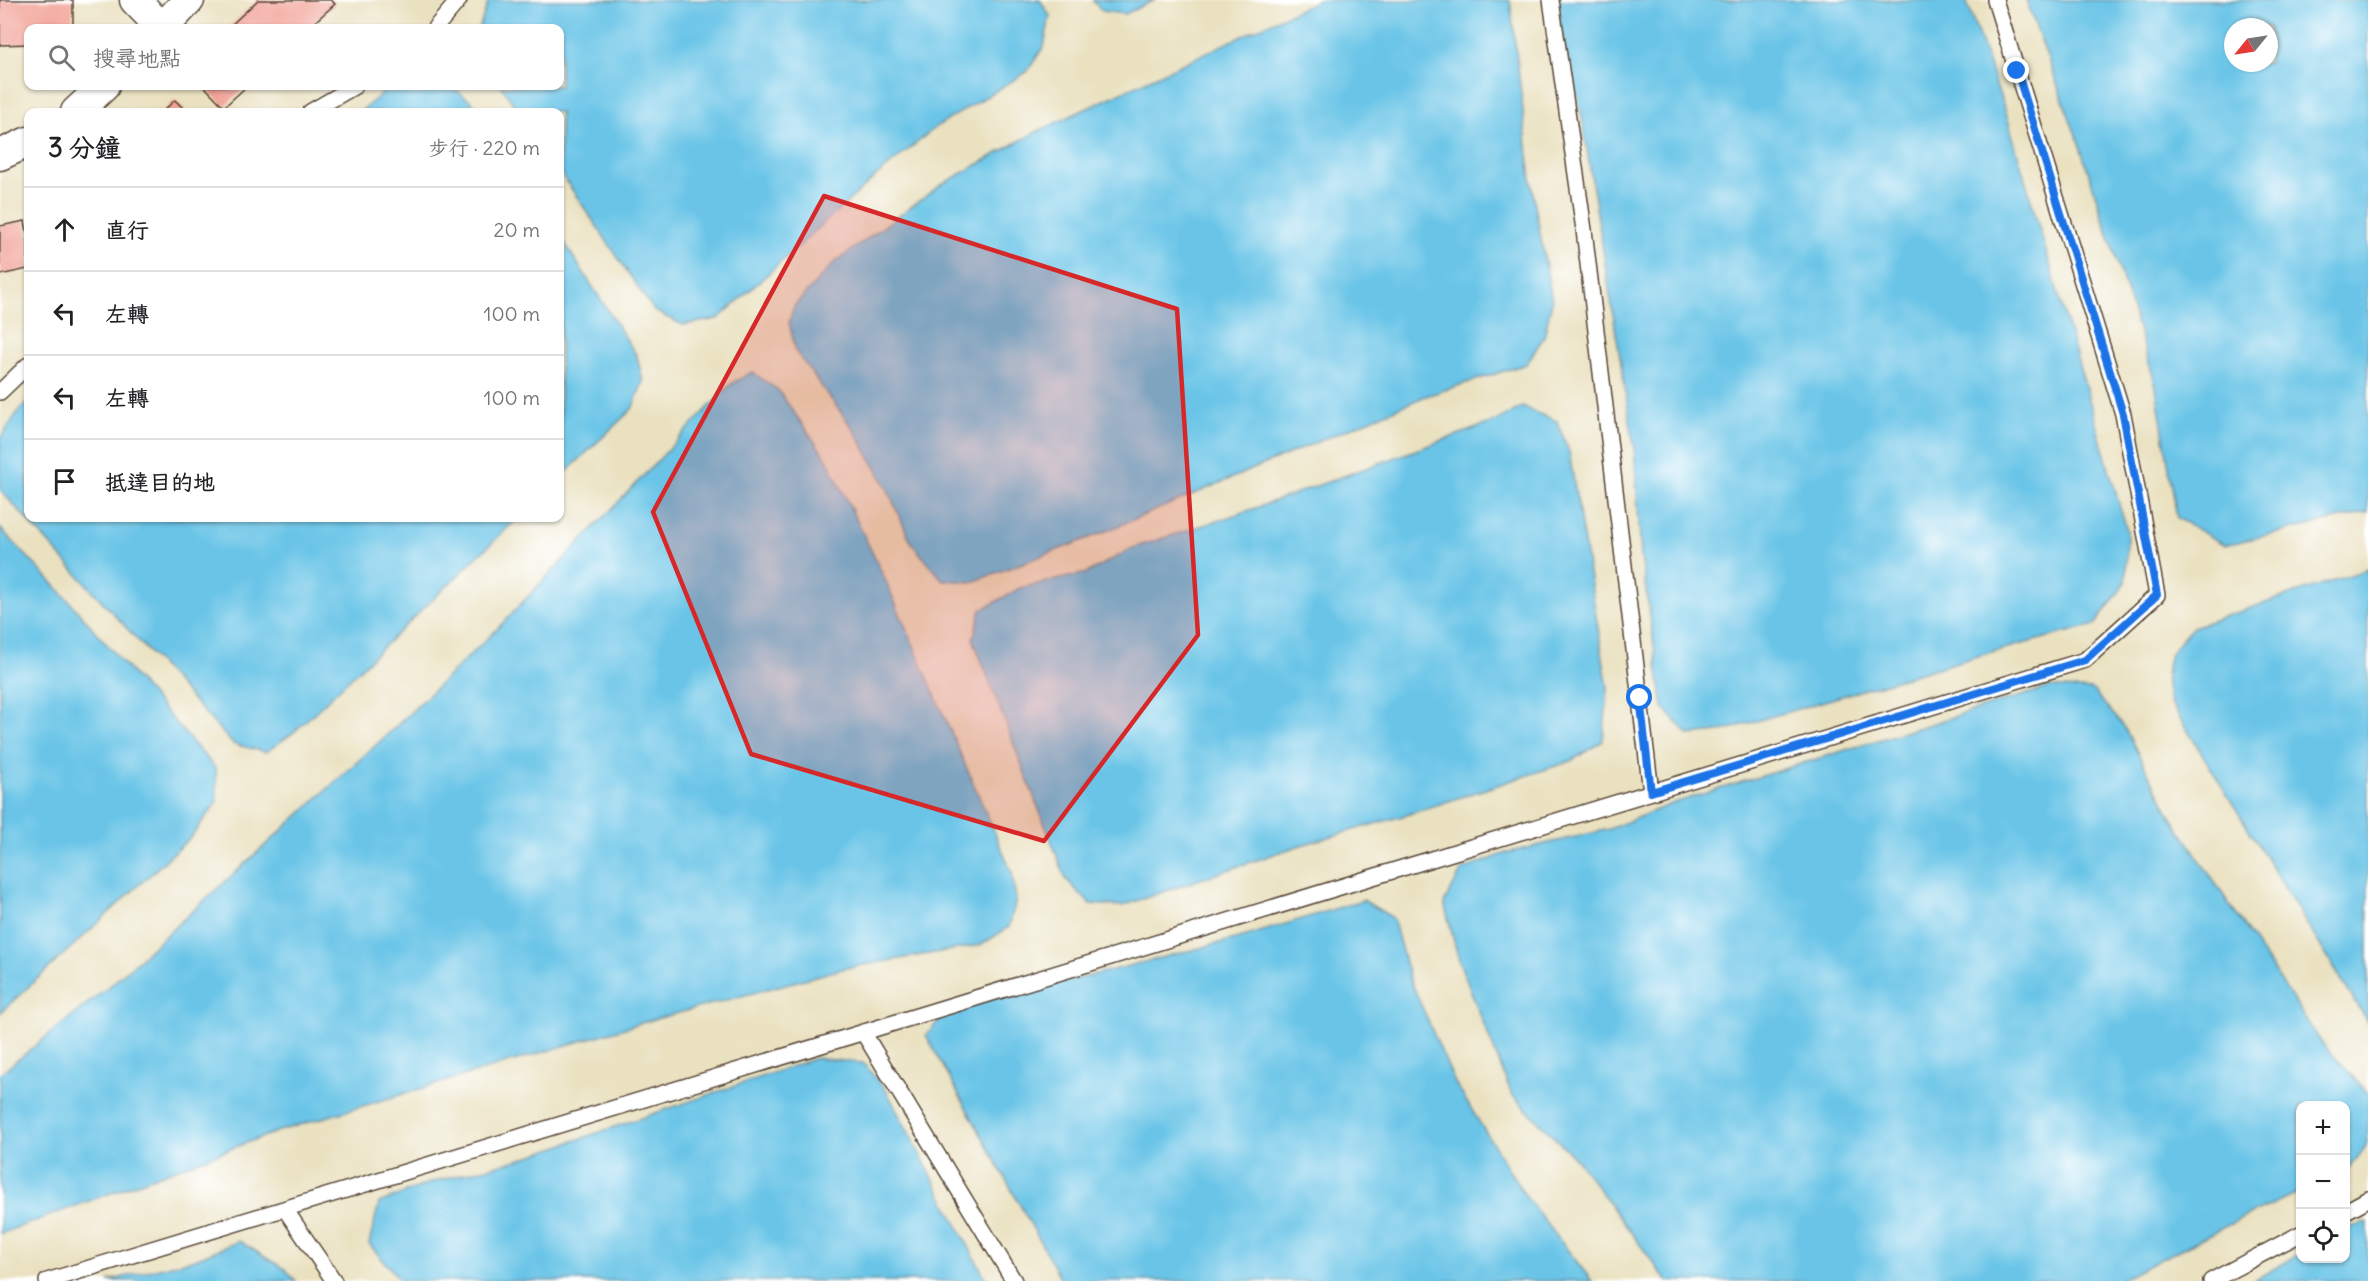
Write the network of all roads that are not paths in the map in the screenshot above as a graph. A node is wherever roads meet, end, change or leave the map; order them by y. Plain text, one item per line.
1 (135, 0) edge
2 (189, 0) edge
3 (459, 0) edge
4 (1551, 0) edge
5 (1995, 0) edge
6 (158, 24) edge
7 (166, 24) edge
8 (438, 24) edge
9 (100, 90) edge
10 (348, 90) edge
11 (80, 108) edge
12 (317, 108) edge
13 (24, 144) edge
14 (0, 155) edge
15 (24, 369) edge
16 (0, 392) edge
17 (1651, 792) junction
18 (863, 1032) junction
19 (2368, 1199) edge
20 (285, 1209) junction
21 (2350, 1209) edge
22 (2296, 1237) edge
23 (47, 1281) edge
24 (334, 1281) edge
25 (1014, 1281) edge
26 (2211, 1281) edge

1 - 6 street
2 - 7 street
3 - 8 lane
4 - 17 lane
5 - 17 lane
9 - 11 street
10 - 12 lane
13 - 14 street
15 - 16 lane
17 - 18 lane
18 - 20 lane
18 - 25 lane
19 - 21 lane
20 - 23 lane
20 - 24 lane
22 - 26 lane

